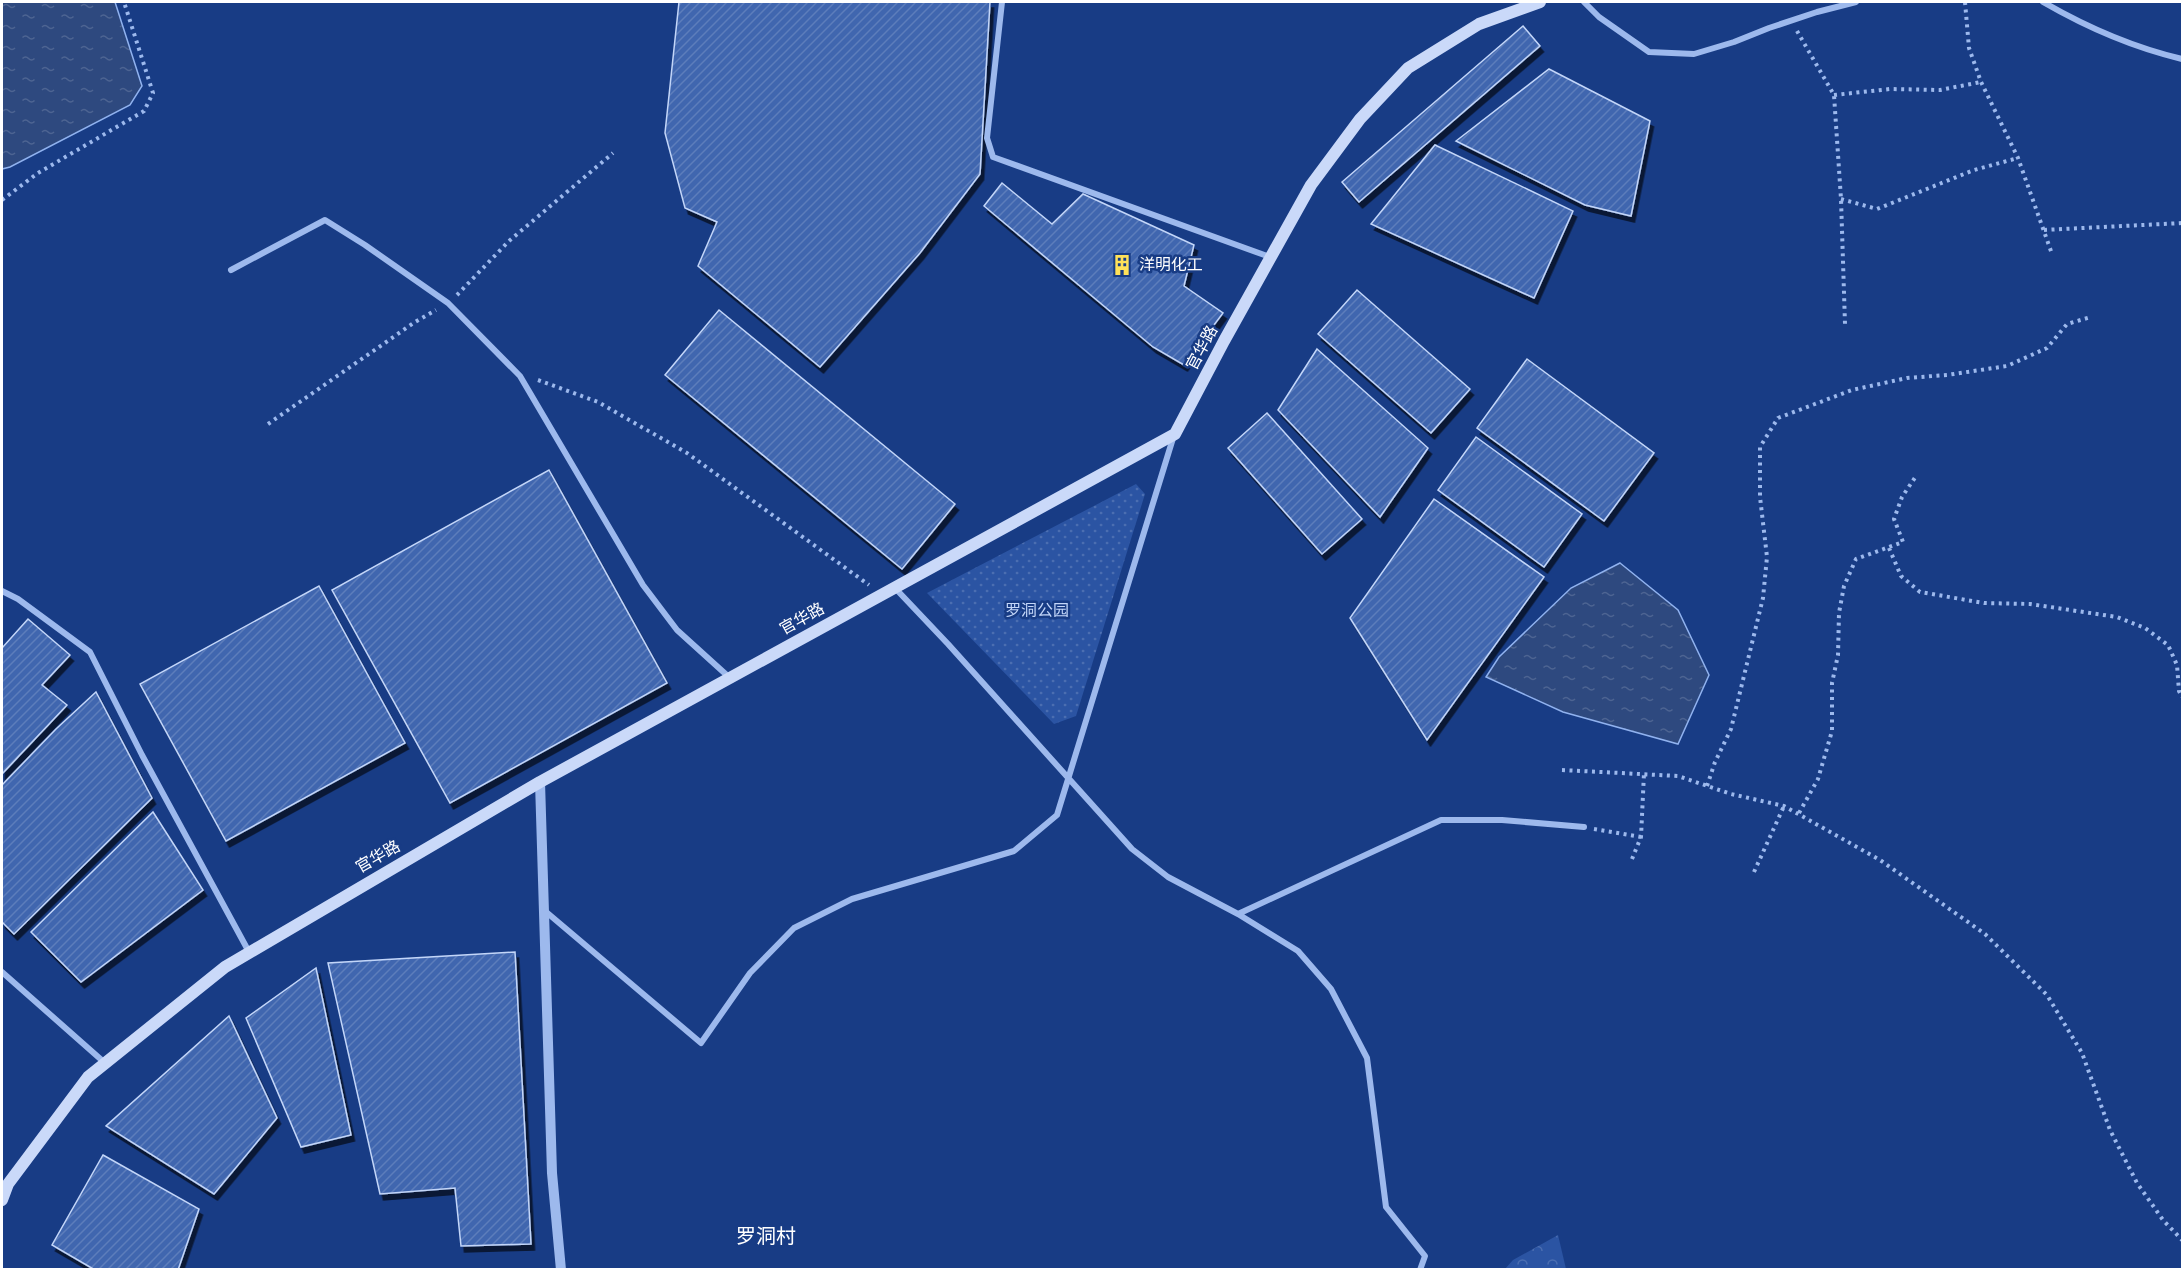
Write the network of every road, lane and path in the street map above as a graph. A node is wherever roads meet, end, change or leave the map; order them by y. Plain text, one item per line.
1 (124, 2) edge
2 (1002, 2) edge
3 (1540, 2) edge
4 (1584, 2) edge
5 (1856, 2) edge
6 (1965, 2) edge
7 (2043, 2) edge
8 (1791, 20) junction
9 (2182, 59) edge
10 (1981, 82) junction
11 (1834, 95) junction
12 (2018, 158) junction
13 (1841, 200) junction
14 (2, 201) edge
15 (2182, 223) edge
16 (2044, 230) junction
17 (2052, 254) dead end
18 (1270, 258) junction
19 (231, 270) dead end
20 (2091, 317) dead end
21 (1845, 324) dead end
22 (520, 376) junction
23 (1175, 434) junction
24 (1916, 476) dead end
25 (1889, 548) junction
26 (895, 587) junction
27 (2, 591) edge
28 (882, 594) junction
29 (730, 678) junction
30 (2182, 697) edge
31 (1562, 770) dead end
32 (1644, 773) junction
33 (1068, 778) junction
34 (540, 782) junction
35 (1707, 786) junction
36 (1784, 806) junction
37 (1799, 813) junction
38 (1584, 827) joint
39 (1641, 837) junction
40 (1632, 859) dead end
41 (1754, 872) dead end
42 (544, 911) junction
43 (1238, 914) junction
44 (249, 952) junction
45 (2, 972) edge
46 (105, 1063) junction
47 (2, 1200) edge
48 (2182, 1239) edge
49 (561, 1269) edge
50 (1420, 1269) edge

1 - 14 path
2 - 18 street
3 - 18 main road, 官华路
4 - 8 street
5 - 8 street
6 - 10 path
7 - 9 street
8 - 11 path
10 - 11 path
10 - 12 path
11 - 13 path
12 - 13 path
12 - 16 path
13 - 21 path
15 - 16 path
16 - 17 path
18 - 23 main road, 官华路
19 - 22 street
20 - 35 path
22 - 28 path
22 - 29 street
23 - 26 main road, 官华路
23 - 33 street
24 - 25 path
25 - 30 path
25 - 37 path
26 - 28 main road, 官华路
26 - 33 street
27 - 44 street
28 - 29 main road, 官华路
29 - 34 main road, 官华路
31 - 32 path
32 - 35 path
32 - 39 path
33 - 42 street
33 - 43 street
34 - 42 street
34 - 44 main road, 官华路
35 - 36 path
36 - 37 path
36 - 41 path
37 - 48 path
38 - 39 path
38 - 43 street
39 - 40 path
42 - 49 street
43 - 50 street
44 - 46 main road, 官华路
45 - 46 street
46 - 47 main road, 官华路

